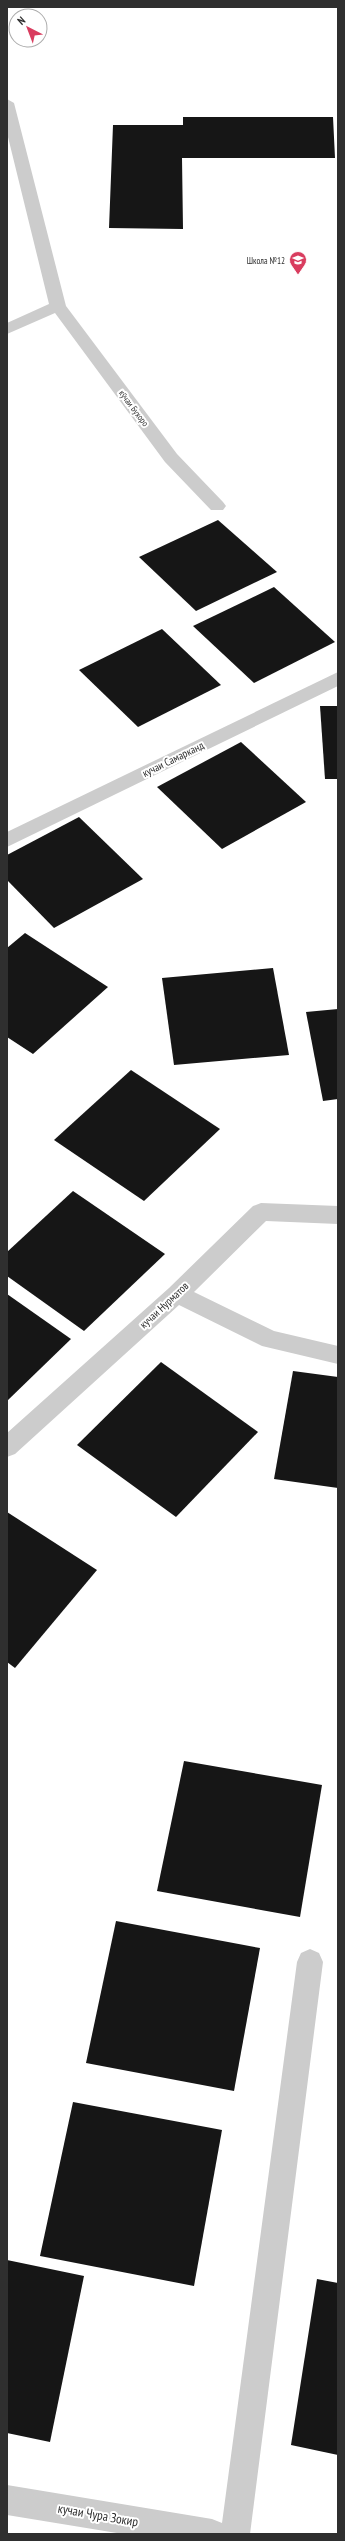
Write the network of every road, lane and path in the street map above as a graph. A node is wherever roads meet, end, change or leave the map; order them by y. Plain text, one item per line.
1 (7, 104) edge
2 (58, 306) junction
3 (7, 329) edge
4 (216, 506) dead end
5 (338, 678) edge
6 (7, 840) edge
7 (338, 1215) edge
8 (177, 1294) junction
9 (338, 1355) edge
10 (7, 1447) edge
11 (310, 1962) dead end
12 (7, 2500) edge
13 (212, 2534) edge
14 (235, 2534) edge

1 - 2 street, кӯчаи Бухоро
2 - 3 street
2 - 4 street, кӯчаи Бухоро
5 - 6 street, кучаи Самарканд
7 - 8 street, кучаи Нурматов
8 - 9 street
8 - 10 street, кучаи Нурматов
11 - 14 street
12 - 13 street, кучаи Чура Зокир

